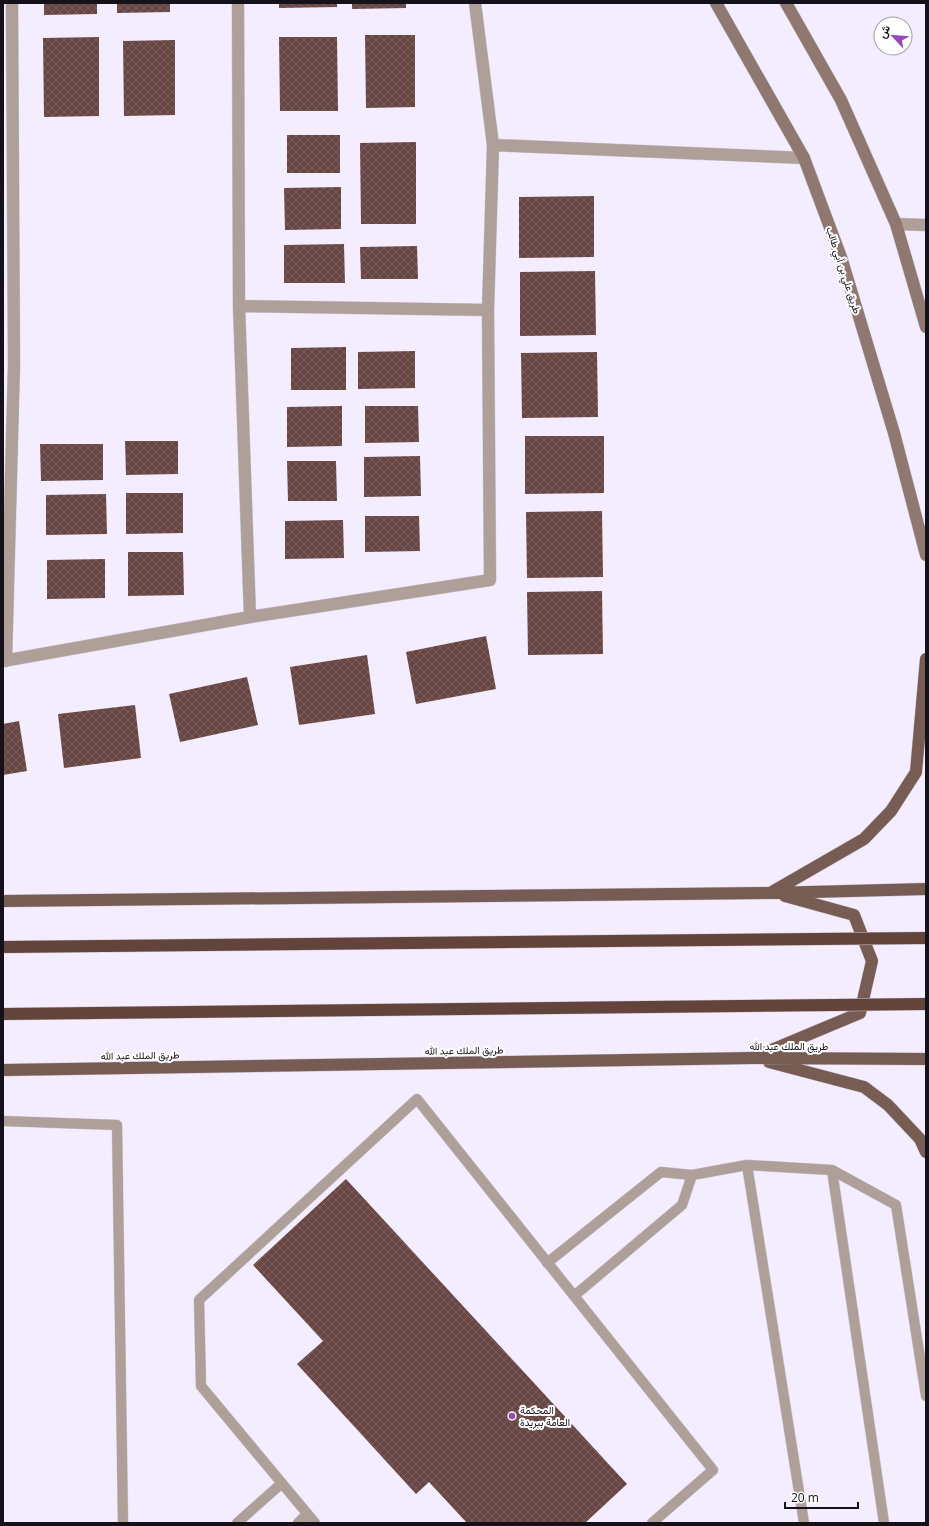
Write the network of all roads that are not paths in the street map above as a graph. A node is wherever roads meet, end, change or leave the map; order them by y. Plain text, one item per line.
1 (12, 3) edge
2 (238, 3) edge
3 (475, 3) edge
4 (716, 3) edge
5 (786, 3) edge
6 (493, 145) junction
7 (804, 158) junction
8 (896, 224) junction
9 (926, 225) edge
10 (240, 306) junction
11 (488, 310) junction
12 (926, 327) edge
13 (8, 366) edge
14 (926, 555) edge
15 (250, 617) junction
16 (926, 659) edge
17 (4, 661) edge
18 (926, 889) edge
19 (771, 893) junction
20 (3, 900) edge
21 (926, 938) edge
22 (3, 947) edge
23 (926, 1004) edge
24 (3, 1014) edge
25 (752, 1058) junction
26 (926, 1059) edge
27 (3, 1070) edge
28 (3, 1121) edge
29 (926, 1152) edge
30 (747, 1166) junction
31 (832, 1170) junction
32 (692, 1175) junction
33 (547, 1263) junction
34 (574, 1296) junction
35 (926, 1396) edge
36 (282, 1483) junction
37 (307, 1514) junction
38 (123, 1523) edge
39 (237, 1523) edge
40 (298, 1523) edge
41 (315, 1523) edge
42 (652, 1523) edge
43 (804, 1523) edge
44 (884, 1523) edge

1 - 13 street
2 - 10 street
3 - 6 street
4 - 7 main road, طريق علي بن أبي طالب
5 - 8 main road
6 - 7 street
6 - 11 street
7 - 14 main road, طريق علي بن أبي طالب
8 - 9 street
8 - 12 main road
10 - 11 street
10 - 15 street
11 - 15 street
13 - 17 street
15 - 17 street
16 - 19 main road
18 - 19 main road
19 - 20 main road
19 - 25 main road
21 - 22 highway, bridge
23 - 24 highway, bridge
25 - 26 main road, طريق الملك عبد الله
25 - 27 main road, طريق الملك عبد الله
25 - 29 main road
28 - 38 lane
30 - 31 lane
30 - 32 lane
30 - 43 lane
31 - 35 lane
31 - 44 lane
32 - 33 lane
32 - 34 lane
33 - 34 lane
33 - 36 lane
34 - 42 lane
36 - 37 lane
36 - 39 lane
37 - 40 lane
37 - 41 lane

